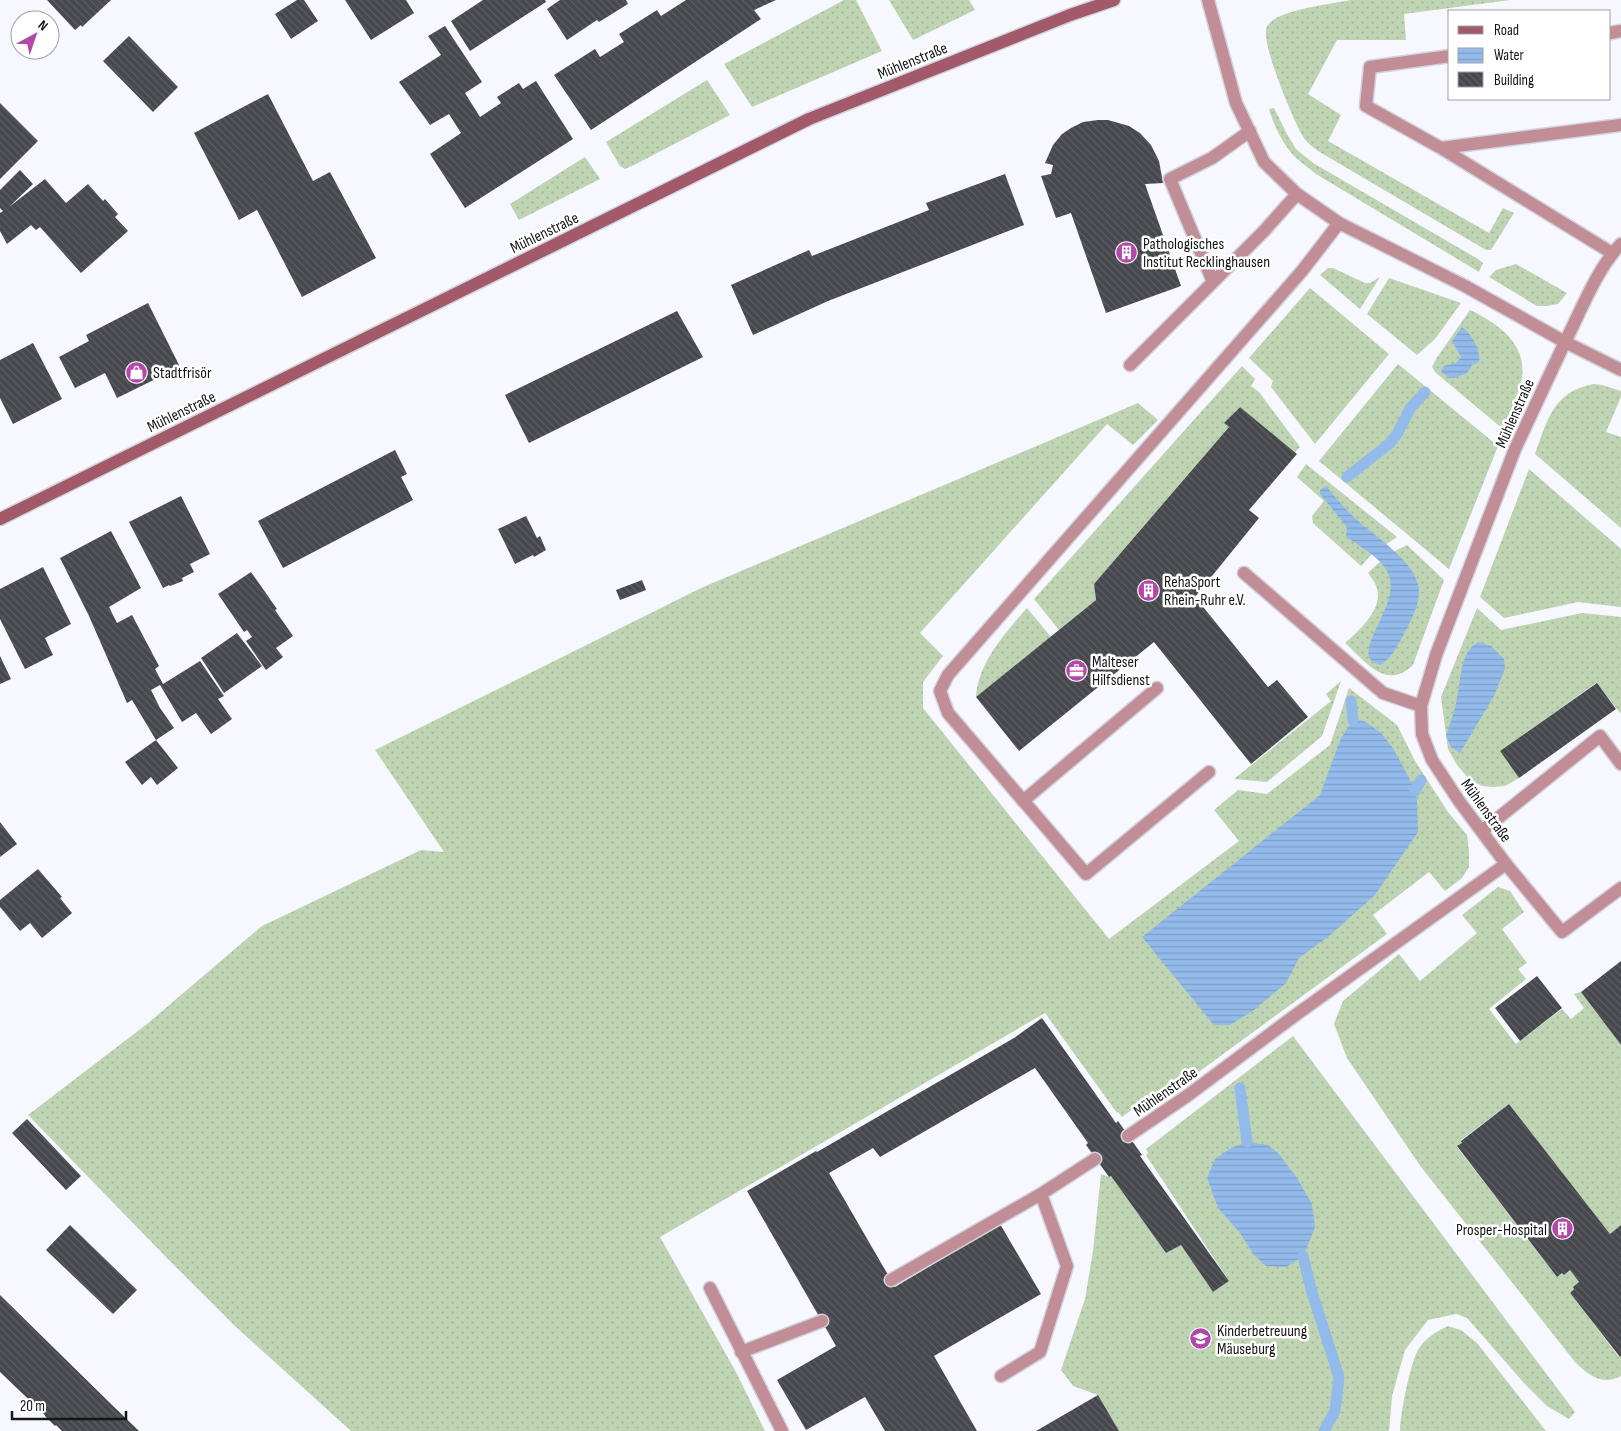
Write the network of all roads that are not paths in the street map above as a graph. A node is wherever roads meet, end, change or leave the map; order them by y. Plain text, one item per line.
1 (1114, 0) edge
2 (1208, 0) edge
3 (1448, 56) edge
4 (1621, 125) edge
5 (1250, 131) junction
6 (1441, 148) junction
7 (1298, 194) junction
8 (1339, 223) junction
9 (1621, 244) edge
10 (1612, 253) junction
11 (1213, 282) junction
12 (1565, 342) junction
13 (1130, 365) dead end
14 (1621, 370) edge
15 (0, 519) edge
16 (1244, 574) dead end
17 (1157, 688) dead end
18 (1421, 706) junction
19 (1621, 764) edge
20 (1209, 772) dead end
21 (1023, 801) junction
22 (1482, 831) junction
23 (1506, 864) junction
24 (1621, 888) edge
25 (1128, 1136) dead end
26 (1095, 1159) dead end
27 (1041, 1194) junction
28 (891, 1280) dead end
29 (710, 1288) dead end
30 (822, 1321) dead end
31 (741, 1352) junction
32 (1001, 1376) dead end
33 (782, 1431) edge

1 - 15 main road, Mühlenstraße
2 - 5 street
3 - 6 street
4 - 6 street
5 - 7 street
5 - 11 street
6 - 10 street
7 - 8 street
7 - 11 street
8 - 12 street
8 - 21 street
9 - 10 street, Mühlenstraße
10 - 12 street, Mühlenstraße
11 - 13 street
12 - 14 street
12 - 18 street, Mühlenstraße
16 - 18 street
17 - 21 street
18 - 22 street, Mühlenstraße
19 - 22 street
20 - 21 street
22 - 23 street, Mühlenstraße
23 - 24 street
23 - 25 street, Mühlenstraße
26 - 27 street
27 - 28 street
27 - 32 street
29 - 31 street
30 - 31 street
31 - 33 street

